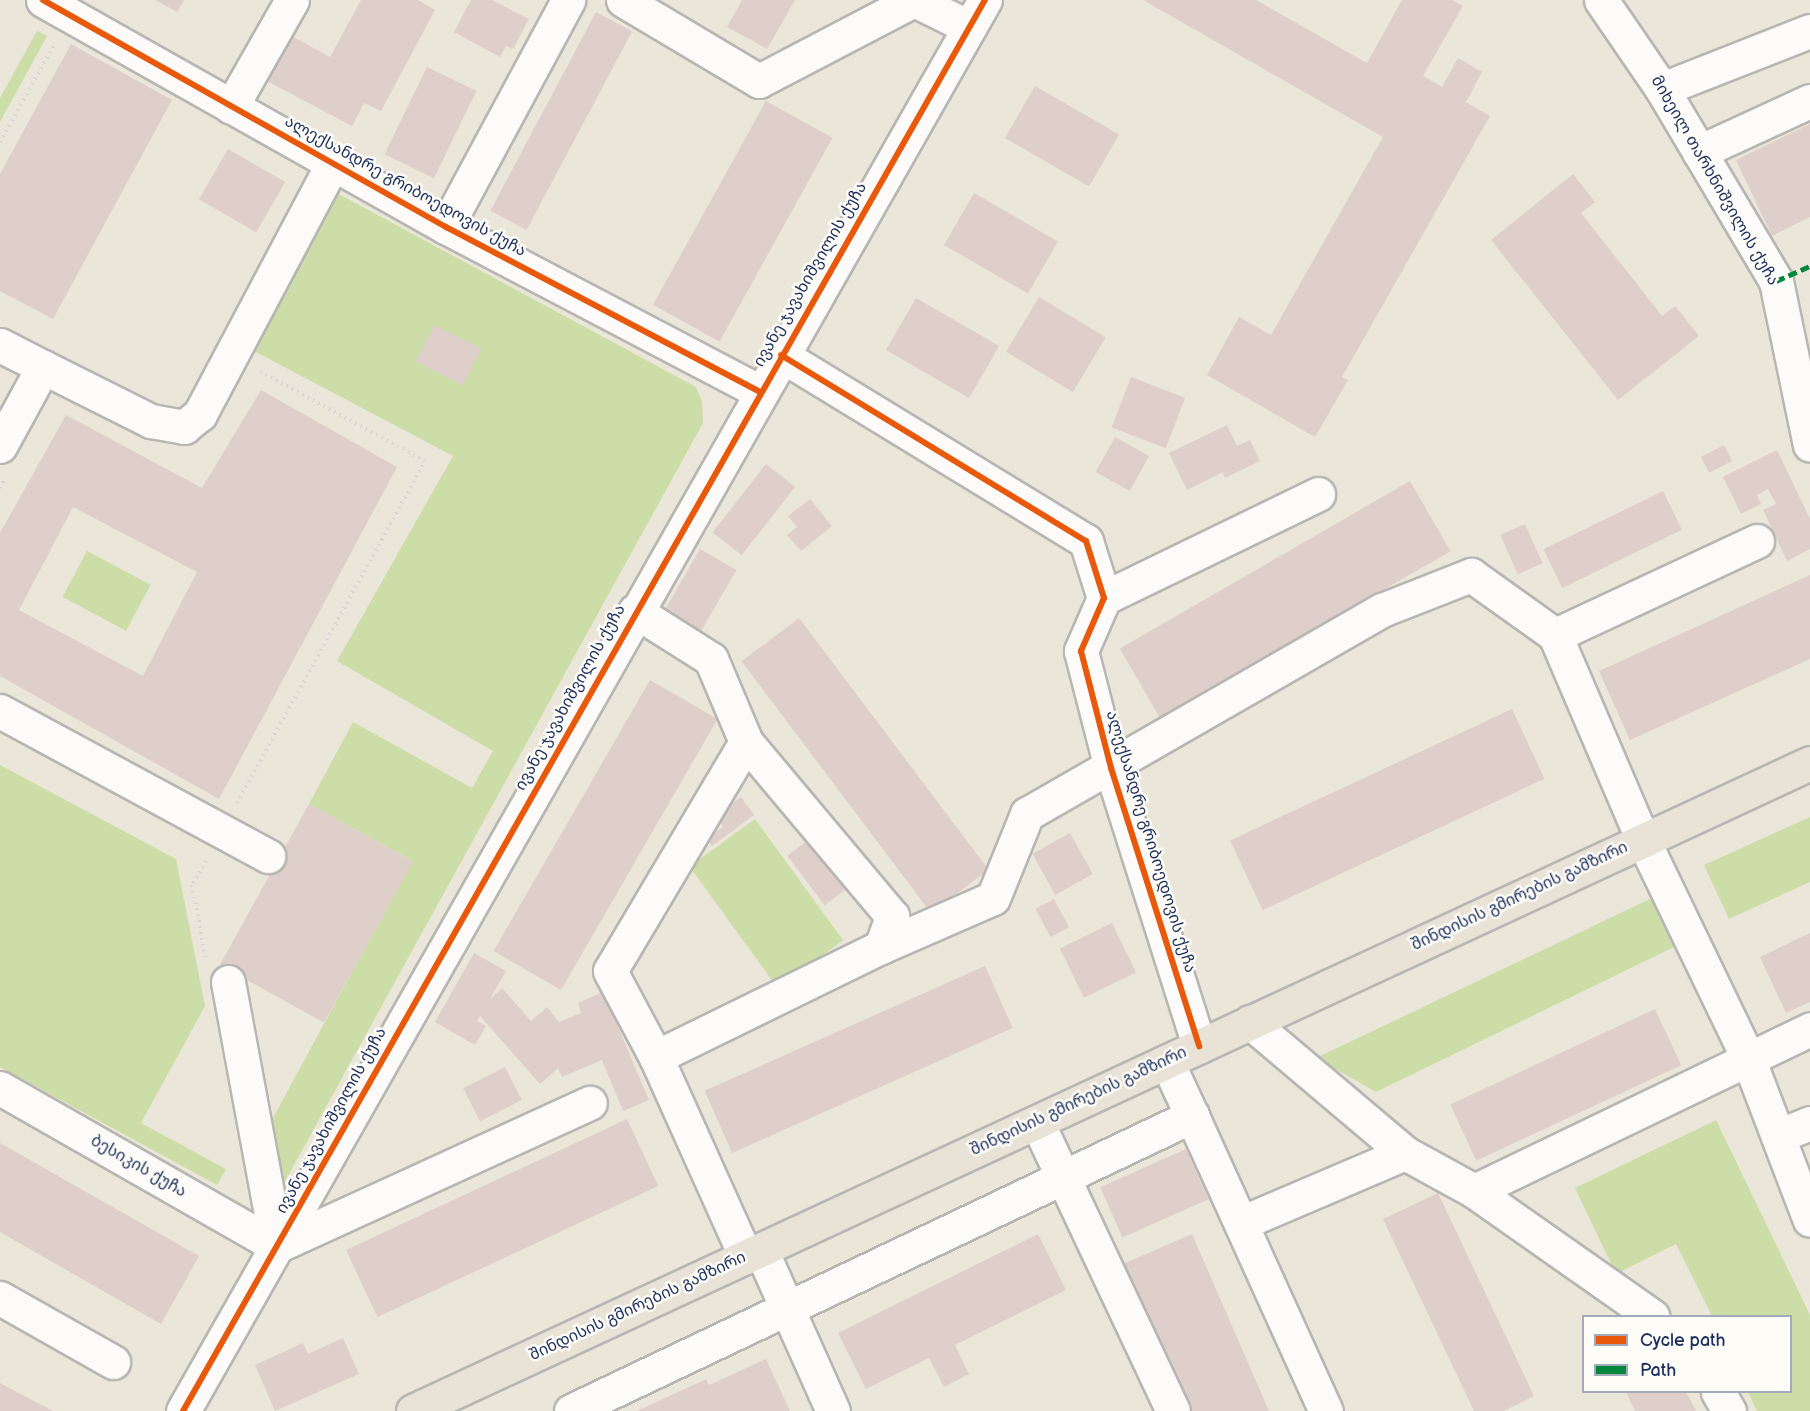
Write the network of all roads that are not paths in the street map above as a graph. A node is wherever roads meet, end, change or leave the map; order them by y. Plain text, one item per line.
1 (292, 0) edge
2 (568, 0) edge
3 (623, 0) edge
4 (1601, 0) edge
5 (57, 8) edge
6 (977, 14) edge
7 (1810, 31) edge
8 (1662, 89) junction
9 (1810, 100) edge
10 (231, 108) junction
11 (1699, 152) junction
12 (333, 163) junction
13 (446, 227) junction
14 (0, 345) edge
15 (781, 355) junction
16 (43, 367) junction
17 (759, 391) junction
18 (1810, 445) edge
19 (0, 446) edge
20 (1318, 494) dead end
21 (1757, 541) dead end
22 (1104, 598) junction
23 (635, 611) junction
24 (1555, 635) junction
25 (0, 711) edge
26 (746, 742) junction
27 (1810, 763) edge
28 (1111, 768) junction
29 (1643, 840) junction
30 (268, 856) dead end
31 (881, 947) junction
32 (218, 976) road end
33 (1250, 1023) junction
34 (1810, 1029) edge
35 (1199, 1046) junction
36 (656, 1057) junction
37 (1748, 1058) junction
38 (1167, 1062) junction
39 (0, 1088) edge
40 (590, 1103) dead end
41 (1192, 1116) junction
42 (1037, 1122) junction
43 (1810, 1123) edge
44 (1778, 1136) junction
45 (1405, 1153) junction
46 (1063, 1177) junction
47 (1474, 1191) junction
48 (1810, 1220) edge
49 (1241, 1223) junction
50 (277, 1246) junction
51 (754, 1253) junction
52 (0, 1298) edge
53 (787, 1308) junction
54 (1649, 1315) edge
55 (113, 1362) dead end
56 (1719, 1393) edge
57 (183, 1411) edge
58 (413, 1411) edge
59 (571, 1411) edge
60 (833, 1411) edge
61 (1173, 1411) edge
62 (1326, 1411) edge
63 (1729, 1411) edge

1 - 10 street
2 - 13 street
3 - 6 street
4 - 8 street, მიხეილ თარხნიშვილის ქუჩა
5 - 10 street, ალექსანდრე გრიბოედოვის ქუჩა
6 - 15 street, ივანე ჯავახიშვილის ქუჩა
7 - 8 street
8 - 11 street, მიხეილ თარხნიშვილის ქუჩა
9 - 11 street
10 - 12 street, ალექსანდრე გრიბოედოვის ქუჩა
11 - 18 street, მიხეილ თარხნიშვილის ქუჩა
12 - 13 street, ალექსანდრე გრიბოედოვის ქუჩა
12 - 16 street
13 - 17 street, ალექსანდრე გრიბოედოვის ქუჩა
14 - 16 street
15 - 17 street, ივანე ჯავახიშვილის ქუჩა
15 - 22 street
16 - 19 street
17 - 23 street, ივანე ჯავახიშვილის ქუჩა
20 - 22 street
21 - 24 street
22 - 28 street, ალექსანდრე გრიბოედოვის ქუჩა
23 - 26 street
23 - 50 street, ივანე ჯავახიშვილის ქუჩა
24 - 28 street
24 - 29 street
25 - 30 street
26 - 31 street
26 - 36 street
27 - 29 main road, შინდისის გმირების გამზირი
28 - 31 street
28 - 35 street, ალექსანდრე გრიბოედოვის ქუჩა
29 - 33 main road, შინდისის გმირების გამზირი
29 - 37 street
31 - 36 street
32 - 50 street
33 - 35 main road, შინდისის გმირების გამზირი
33 - 45 street
34 - 37 street
35 - 38 main road, შინდისის გმირების გამზირი
36 - 51 street
37 - 44 street
37 - 47 street
38 - 41 street
38 - 42 main road, შინდისის გმირების გამზირი
39 - 50 street, ბესიკის ქუჩა
40 - 50 street
41 - 46 street
41 - 49 street
42 - 46 street
42 - 51 main road, შინდისის გმირების გამზირი
43 - 44 street
44 - 48 street
45 - 47 street
45 - 49 street
46 - 53 street
46 - 61 street
47 - 54 street
49 - 62 street
50 - 57 street, ივანე ჯავახიშვილის ქუჩა
51 - 53 street
51 - 58 main road, შინდისის გმირების გამზირი
52 - 55 street
53 - 59 street
53 - 60 street
56 - 63 street

